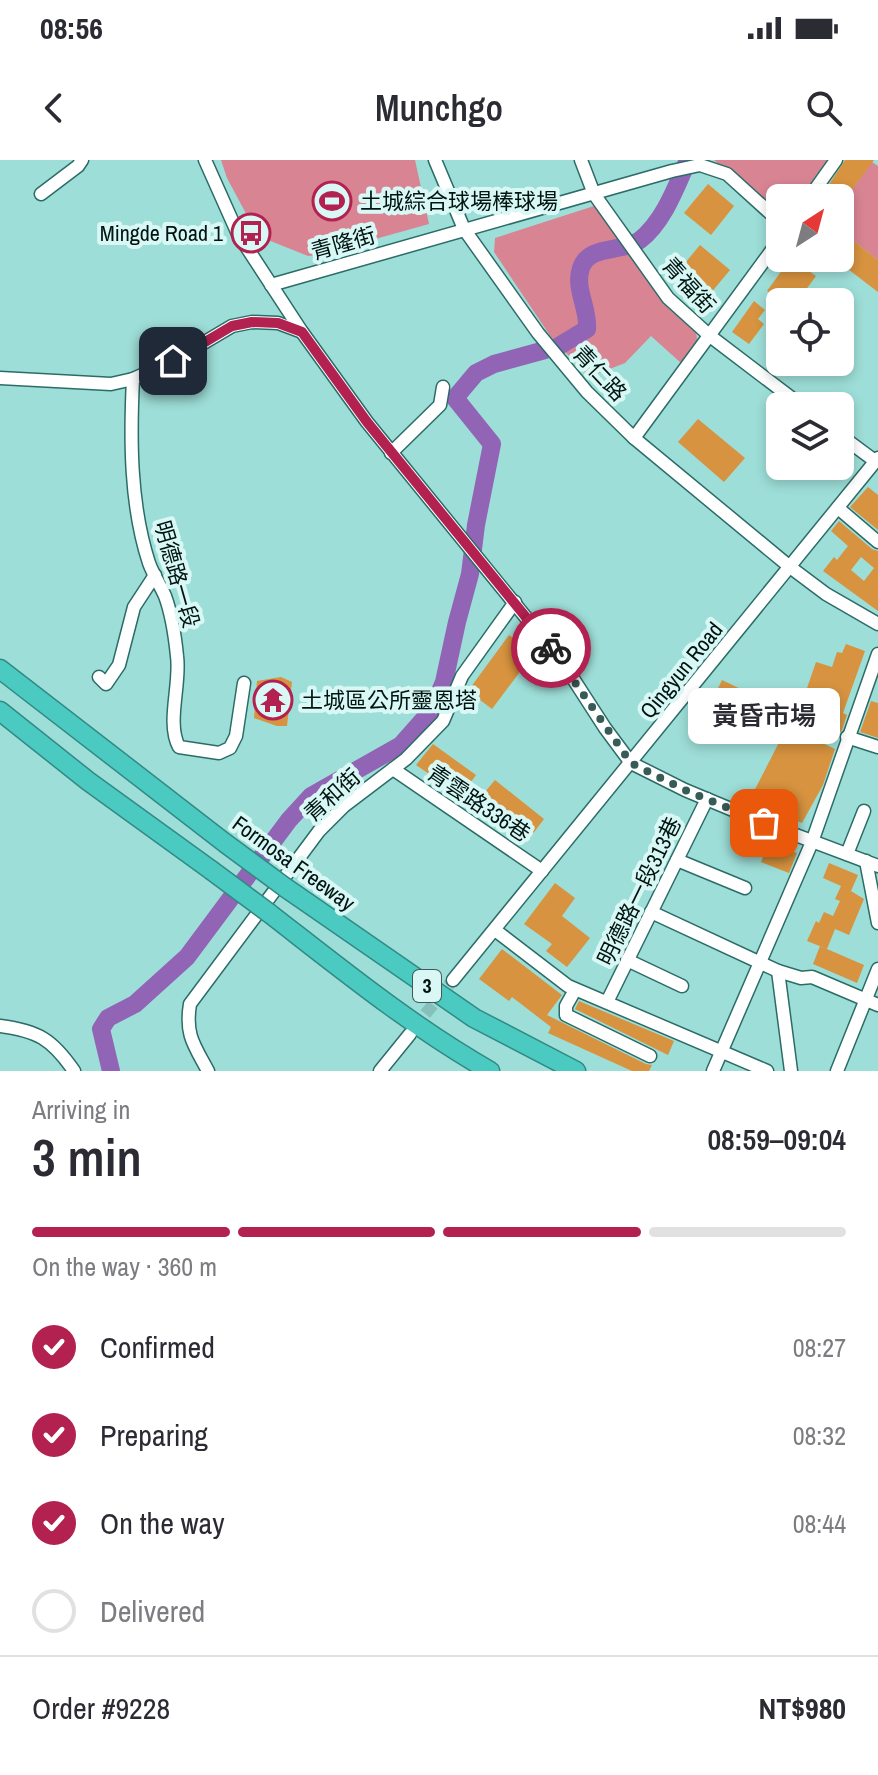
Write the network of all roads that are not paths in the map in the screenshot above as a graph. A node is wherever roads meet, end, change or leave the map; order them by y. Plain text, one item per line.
1 (82, 160) edge
2 (205, 160) edge
3 (435, 160) edge
4 (581, 160) edge
5 (836, 160) edge
6 (700, 164) edge
7 (673, 167) edge
8 (819, 184) edge
9 (41, 194) dead end
10 (594, 194) junction
11 (766, 209) edge
12 (464, 229) junction
13 (766, 258) edge
14 (271, 285) junction
15 (302, 332) junction
16 (710, 336) junction
17 (0, 378) edge
18 (133, 379) junction
19 (443, 387) dead end
20 (784, 392) edge
21 (634, 438) junction
22 (854, 447) edge
23 (391, 453) junction
24 (873, 464) edge
25 (878, 481) edge
26 (838, 508) junction
27 (878, 542) edge
28 (790, 567) junction
29 (155, 575) junction
30 (515, 602) junction
31 (878, 624) edge
32 (878, 654) edge
33 (0, 669) edge
34 (99, 677) dead end
35 (244, 683) dead end
36 (0, 711) edge
37 (847, 737) junction
38 (878, 747) edge
39 (631, 763) junction
40 (393, 769) junction
41 (707, 799) junction
42 (864, 811) dead end
43 (812, 842) junction
44 (847, 854) junction
45 (677, 860) junction
46 (872, 864) edge
47 (542, 871) junction
48 (745, 888) dead end
49 (651, 912) junction
50 (878, 923) edge
51 (495, 930) junction
52 (627, 960) junction
53 (759, 964) junction
54 (878, 969) edge
55 (778, 971) junction
56 (453, 980) tunnel mouth
57 (682, 986) dead end
58 (575, 990) junction
59 (607, 1002) junction
60 (872, 1003) edge
61 (0, 1026) edge
62 (410, 1034) tunnel mouth
63 (721, 1051) junction
64 (650, 1056) dead end
65 (74, 1071) edge
66 (208, 1071) edge
67 (380, 1071) edge
68 (490, 1071) edge
69 (576, 1071) edge
70 (713, 1071) edge
71 (767, 1071) edge
72 (791, 1071) edge
73 (837, 1071) edge

1 - 9 street
2 - 14 street
3 - 12 street, 青仁路
4 - 10 street, 青福街
5 - 8 street
6 - 7 street, 青隆街
6 - 11 street, 青隆街
7 - 10 street, 青隆街
10 - 12 street, 青隆街
10 - 16 street, 青福街
12 - 14 street, 青隆街
12 - 21 street, 青仁路
13 - 16 street
14 - 15 street
15 - 18 street
15 - 23 street
16 - 20 street, 青福街
16 - 21 street
17 - 18 street
18 - 29 street, 明德路一段
19 - 23 street
21 - 28 street, 青仁路
22 - 24 street
23 - 30 street
24 - 25 street
24 - 26 street, Qingyun Road
26 - 27 street
26 - 28 street, Qingyun Road
28 - 31 street, 青仁路
28 - 39 street, Qingyun Road
29 - 34 street
29 - 35 street, 明德路一段
30 - 39 street
30 - 40 street, 青和街
32 - 37 street
33 - 69 highway, Formosa Freeway / 3, bridge
36 - 68 highway, 3, bridge
37 - 38 street
37 - 43 street
39 - 41 street
39 - 47 street, Qingyun Road
40 - 47 street, 青雲路336巷
40 - 66 street, 青和街
41 - 43 street
41 - 45 street, 明德路一段313巷
42 - 44 street
43 - 44 street
43 - 53 street
44 - 46 street
45 - 48 street
45 - 49 street, 明德路一段313巷
46 - 50 street
47 - 51 street, Qingyun Road
49 - 52 street, 明德路一段313巷
49 - 53 street
51 - 56 street, Qingyun Road
51 - 58 street
52 - 57 street
52 - 59 street, 明德路一段313巷
53 - 55 street
53 - 63 street
54 - 60 street
55 - 60 street
55 - 72 street
58 - 59 street
58 - 64 street
59 - 63 street
60 - 73 street
61 - 65 street
62 - 67 street
63 - 70 street
63 - 71 street

